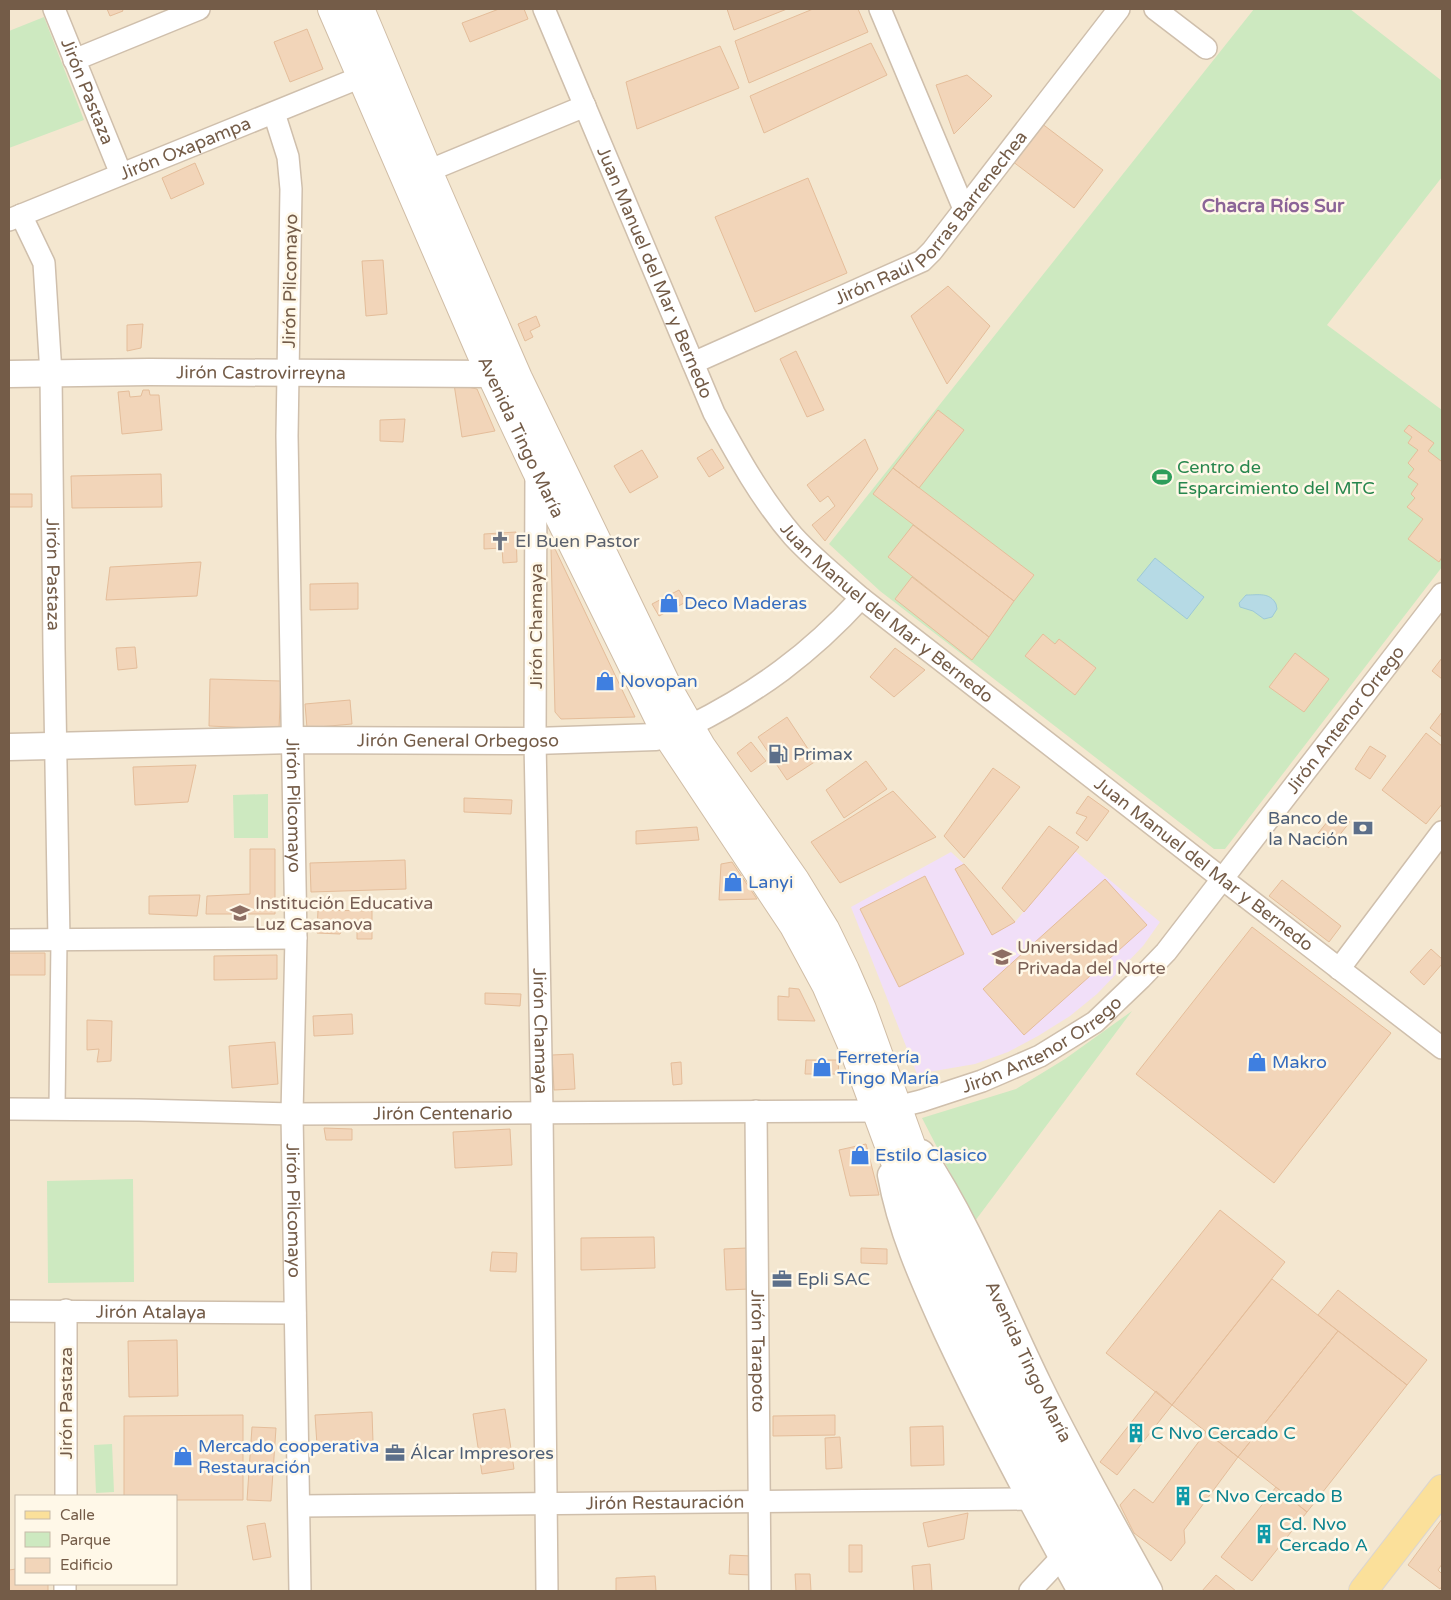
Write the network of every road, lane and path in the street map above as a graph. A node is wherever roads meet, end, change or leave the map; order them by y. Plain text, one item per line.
1 (54, 9) edge
2 (332, 9) edge
3 (360, 9) edge
4 (544, 9) edge
5 (880, 9) edge
6 (1119, 9) edge
7 (1155, 9) edge
8 (192, 10) edge
9 (1206, 48) dead end
10 (74, 60) junction
11 (361, 77) junction
12 (585, 106) junction
13 (274, 113) junction
14 (428, 171) junction
15 (121, 174) junction
16 (964, 209) junction
17 (15, 217) edge
18 (693, 363) junction
19 (500, 369) junction
20 (9, 374) edge
21 (51, 374) junction
22 (289, 374) junction
23 (536, 470) junction
24 (1442, 594) edge
25 (862, 598) junction
26 (678, 730) junction
27 (293, 740) junction
28 (535, 741) junction
29 (55, 746) junction
30 (9, 747) edge
31 (1442, 832) edge
32 (1223, 880) junction
33 (296, 938) junction
34 (9, 940) edge
35 (59, 940) junction
36 (1339, 969) junction
37 (1442, 1048) edge
38 (9, 1109) edge
39 (57, 1109) junction
40 (887, 1109) junction
41 (756, 1111) junction
42 (542, 1112) junction
43 (292, 1114) junction
44 (897, 1138) junction
45 (9, 1310) edge
46 (66, 1310) junction
47 (295, 1313) junction
48 (1442, 1490) edge
49 (66, 1495) edge
50 (1031, 1499) junction
51 (759, 1502) junction
52 (546, 1503) junction
53 (300, 1506) junction
54 (1062, 1557) junction
55 (300, 1591) edge
56 (547, 1591) edge
57 (760, 1591) edge
58 (1030, 1591) edge
59 (1081, 1591) edge
60 (1105, 1591) edge
61 (1128, 1591) edge
62 (1149, 1591) edge
63 (1363, 1591) edge

1 - 10 street, Jirón Pastaza
2 - 11 main road, Avenida Tingo María
3 - 14 main road, Avenida Tingo María
4 - 12 street, Juan Manuel del Mar y Bernedo
5 - 16 street
6 - 16 street, Jirón Raúl Porras Barrenechea
7 - 9 street
8 - 10 street
10 - 15 street, Jirón Pastaza
11 - 13 street, Jirón Oxapampa
11 - 19 main road, Avenida Tingo María
12 - 14 street
12 - 18 street, Juan Manuel del Mar y Bernedo
13 - 15 street, Jirón Oxapampa
13 - 22 street, Jirón Pilcomayo
14 - 19 main road, Avenida Tingo María
15 - 17 street, Jirón Oxapampa
16 - 18 street, Jirón Raúl Porras Barrenechea
17 - 21 street, Jirón Pastaza
18 - 25 street, Juan Manuel del Mar y Bernedo
19 - 22 street, Jirón Castrovirreyna
19 - 23 main road, Avenida Tingo María
19 - 26 main road, Avenida Tingo María
20 - 21 street, Jirón Castrovirreyna
21 - 22 street, Jirón Castrovirreyna
21 - 29 street, Jirón Pastaza
22 - 27 street, Jirón Pilcomayo
23 - 26 main road, Avenida Tingo María
23 - 28 street, Jirón Chamaya
24 - 32 street, Jirón Antenor Orrego
25 - 26 street, Jirón General Orbegoso
25 - 32 street, Juan Manuel del Mar y Bernedo
26 - 28 street, Jirón General Orbegoso
26 - 40 main road, Avenida Tingo María
27 - 28 street, Jirón General Orbegoso
27 - 29 street, Jirón General Orbegoso
27 - 33 street, Jirón Pilcomayo
28 - 42 street, Jirón Chamaya
29 - 30 street, Jirón General Orbegoso
29 - 35 street, Jirón Pastaza
31 - 36 street
32 - 36 street, Juan Manuel del Mar y Bernedo
32 - 40 street, Jirón Antenor Orrego
33 - 35 street
33 - 43 street, Jirón Pilcomayo
34 - 35 street
35 - 39 street
36 - 37 street, Juan Manuel del Mar y Bernedo
38 - 39 street, Jirón Centenario
39 - 43 street, Jirón Centenario
40 - 41 street, Jirón Centenario
40 - 44 main road, Avenida Tingo María
41 - 42 street, Jirón Centenario
41 - 51 street, Jirón Tarapoto
42 - 43 street, Jirón Centenario
42 - 52 street, Jirón Chamaya
43 - 47 street, Jirón Pilcomayo
44 - 50 street, Avenida Tingo María
44 - 60 main road, Avenida Tingo María
44 - 61 main road, Avenida Tingo María
44 - 62 street, Avenida Tingo María
45 - 46 street, Jirón Atalaya
46 - 47 street, Jirón Atalaya
46 - 49 street, Jirón Pastaza
47 - 53 street, Jirón Pilcomayo
48 - 63 main road
50 - 51 street, Jirón Restauración
50 - 54 street, Avenida Tingo María
51 - 52 street, Jirón Restauración
51 - 57 street, Jirón Tarapoto
52 - 53 street, Jirón Restauración
52 - 56 street, Jirón Chamaya
53 - 55 street, Jirón Pilcomayo
54 - 58 street
54 - 59 street, Avenida Tingo María

